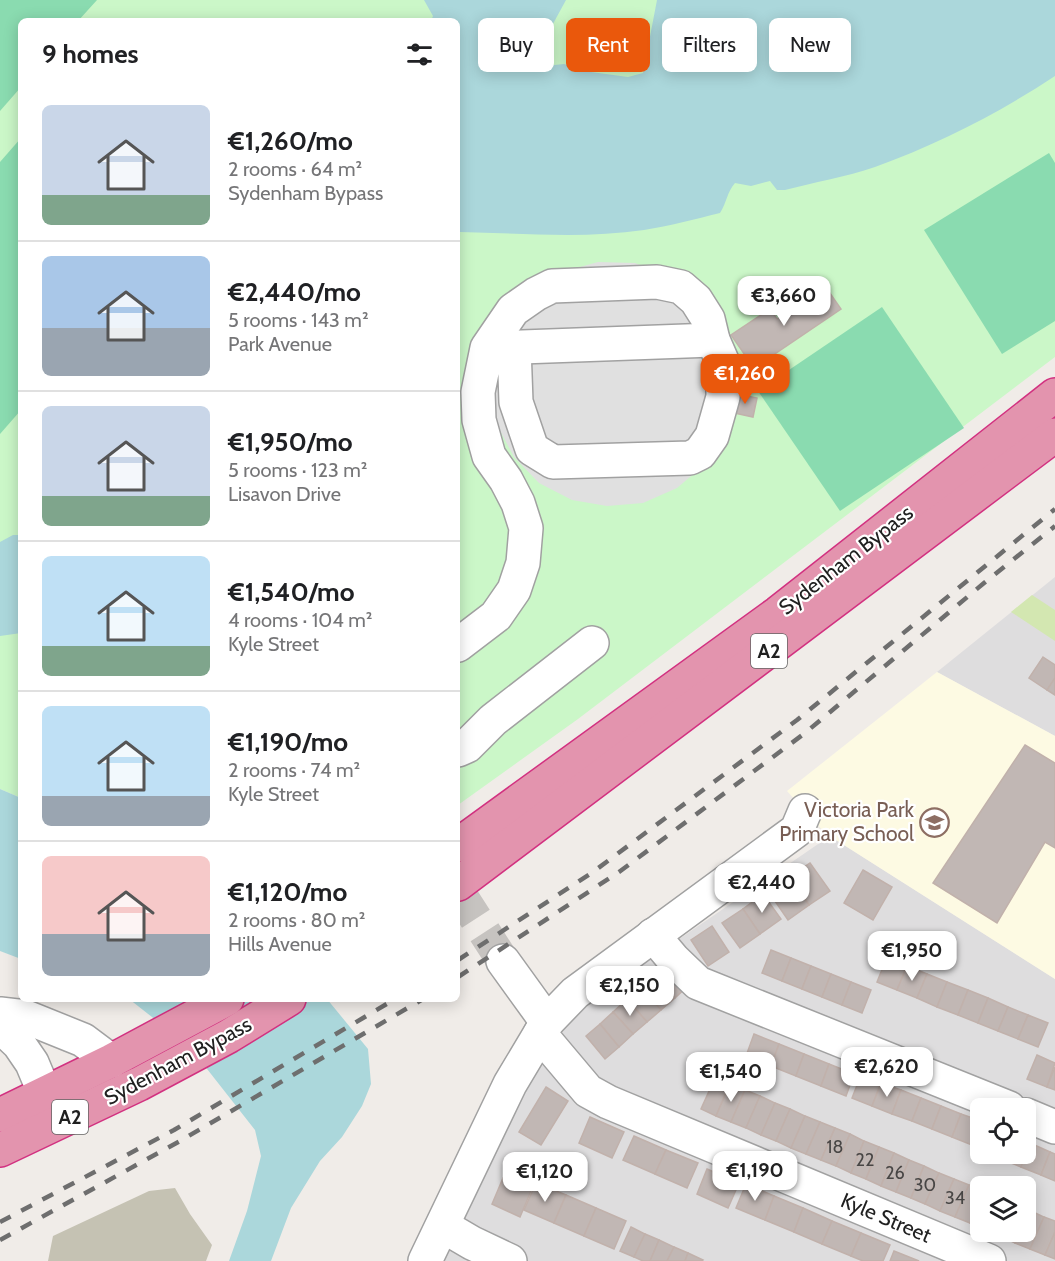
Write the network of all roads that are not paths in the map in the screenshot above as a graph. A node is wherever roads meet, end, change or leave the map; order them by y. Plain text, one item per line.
1 (713, 340) junction
2 (500, 347) junction
3 (1055, 395) edge
4 (1055, 435) edge
5 (460, 643) edge
6 (592, 643) dead end
7 (460, 749) edge
8 (800, 826) dead end
9 (460, 844) edge
10 (460, 882) edge
11 (653, 935) junction
12 (503, 961) tunnel mouth
13 (221, 1002) edge
14 (284, 1002) edge
15 (0, 1014) edge
16 (0, 1026) edge
17 (544, 1028) junction
18 (111, 1062) junction
19 (45, 1094) junction
20 (984, 1098) edge
21 (0, 1115) edge
22 (1036, 1119) edge
23 (1055, 1127) edge
24 (0, 1150) edge
25 (443, 1226) junction
26 (425, 1261) edge
27 (510, 1261) edge
28 (989, 1261) edge

1 - 2 street
1 - 2 street
1 - 2 street
2 - 5 street
3 - 9 highway, Sydenham Bypass / A2
4 - 10 highway, Sydenham Bypass / A2
6 - 7 street
8 - 11 street
11 - 17 street
11 - 20 street
12 - 17 street, Kyle Street
13 - 18 highway, Sydenham Bypass / A2
14 - 24 highway, Sydenham Bypass / A2
15 - 18 street
16 - 19 street
17 - 25 street
17 - 28 street, Kyle Street
18 - 19 highway, Sydenham Bypass / A2
19 - 21 highway, Sydenham Bypass / A2
22 - 23 street
25 - 26 street
25 - 27 street

